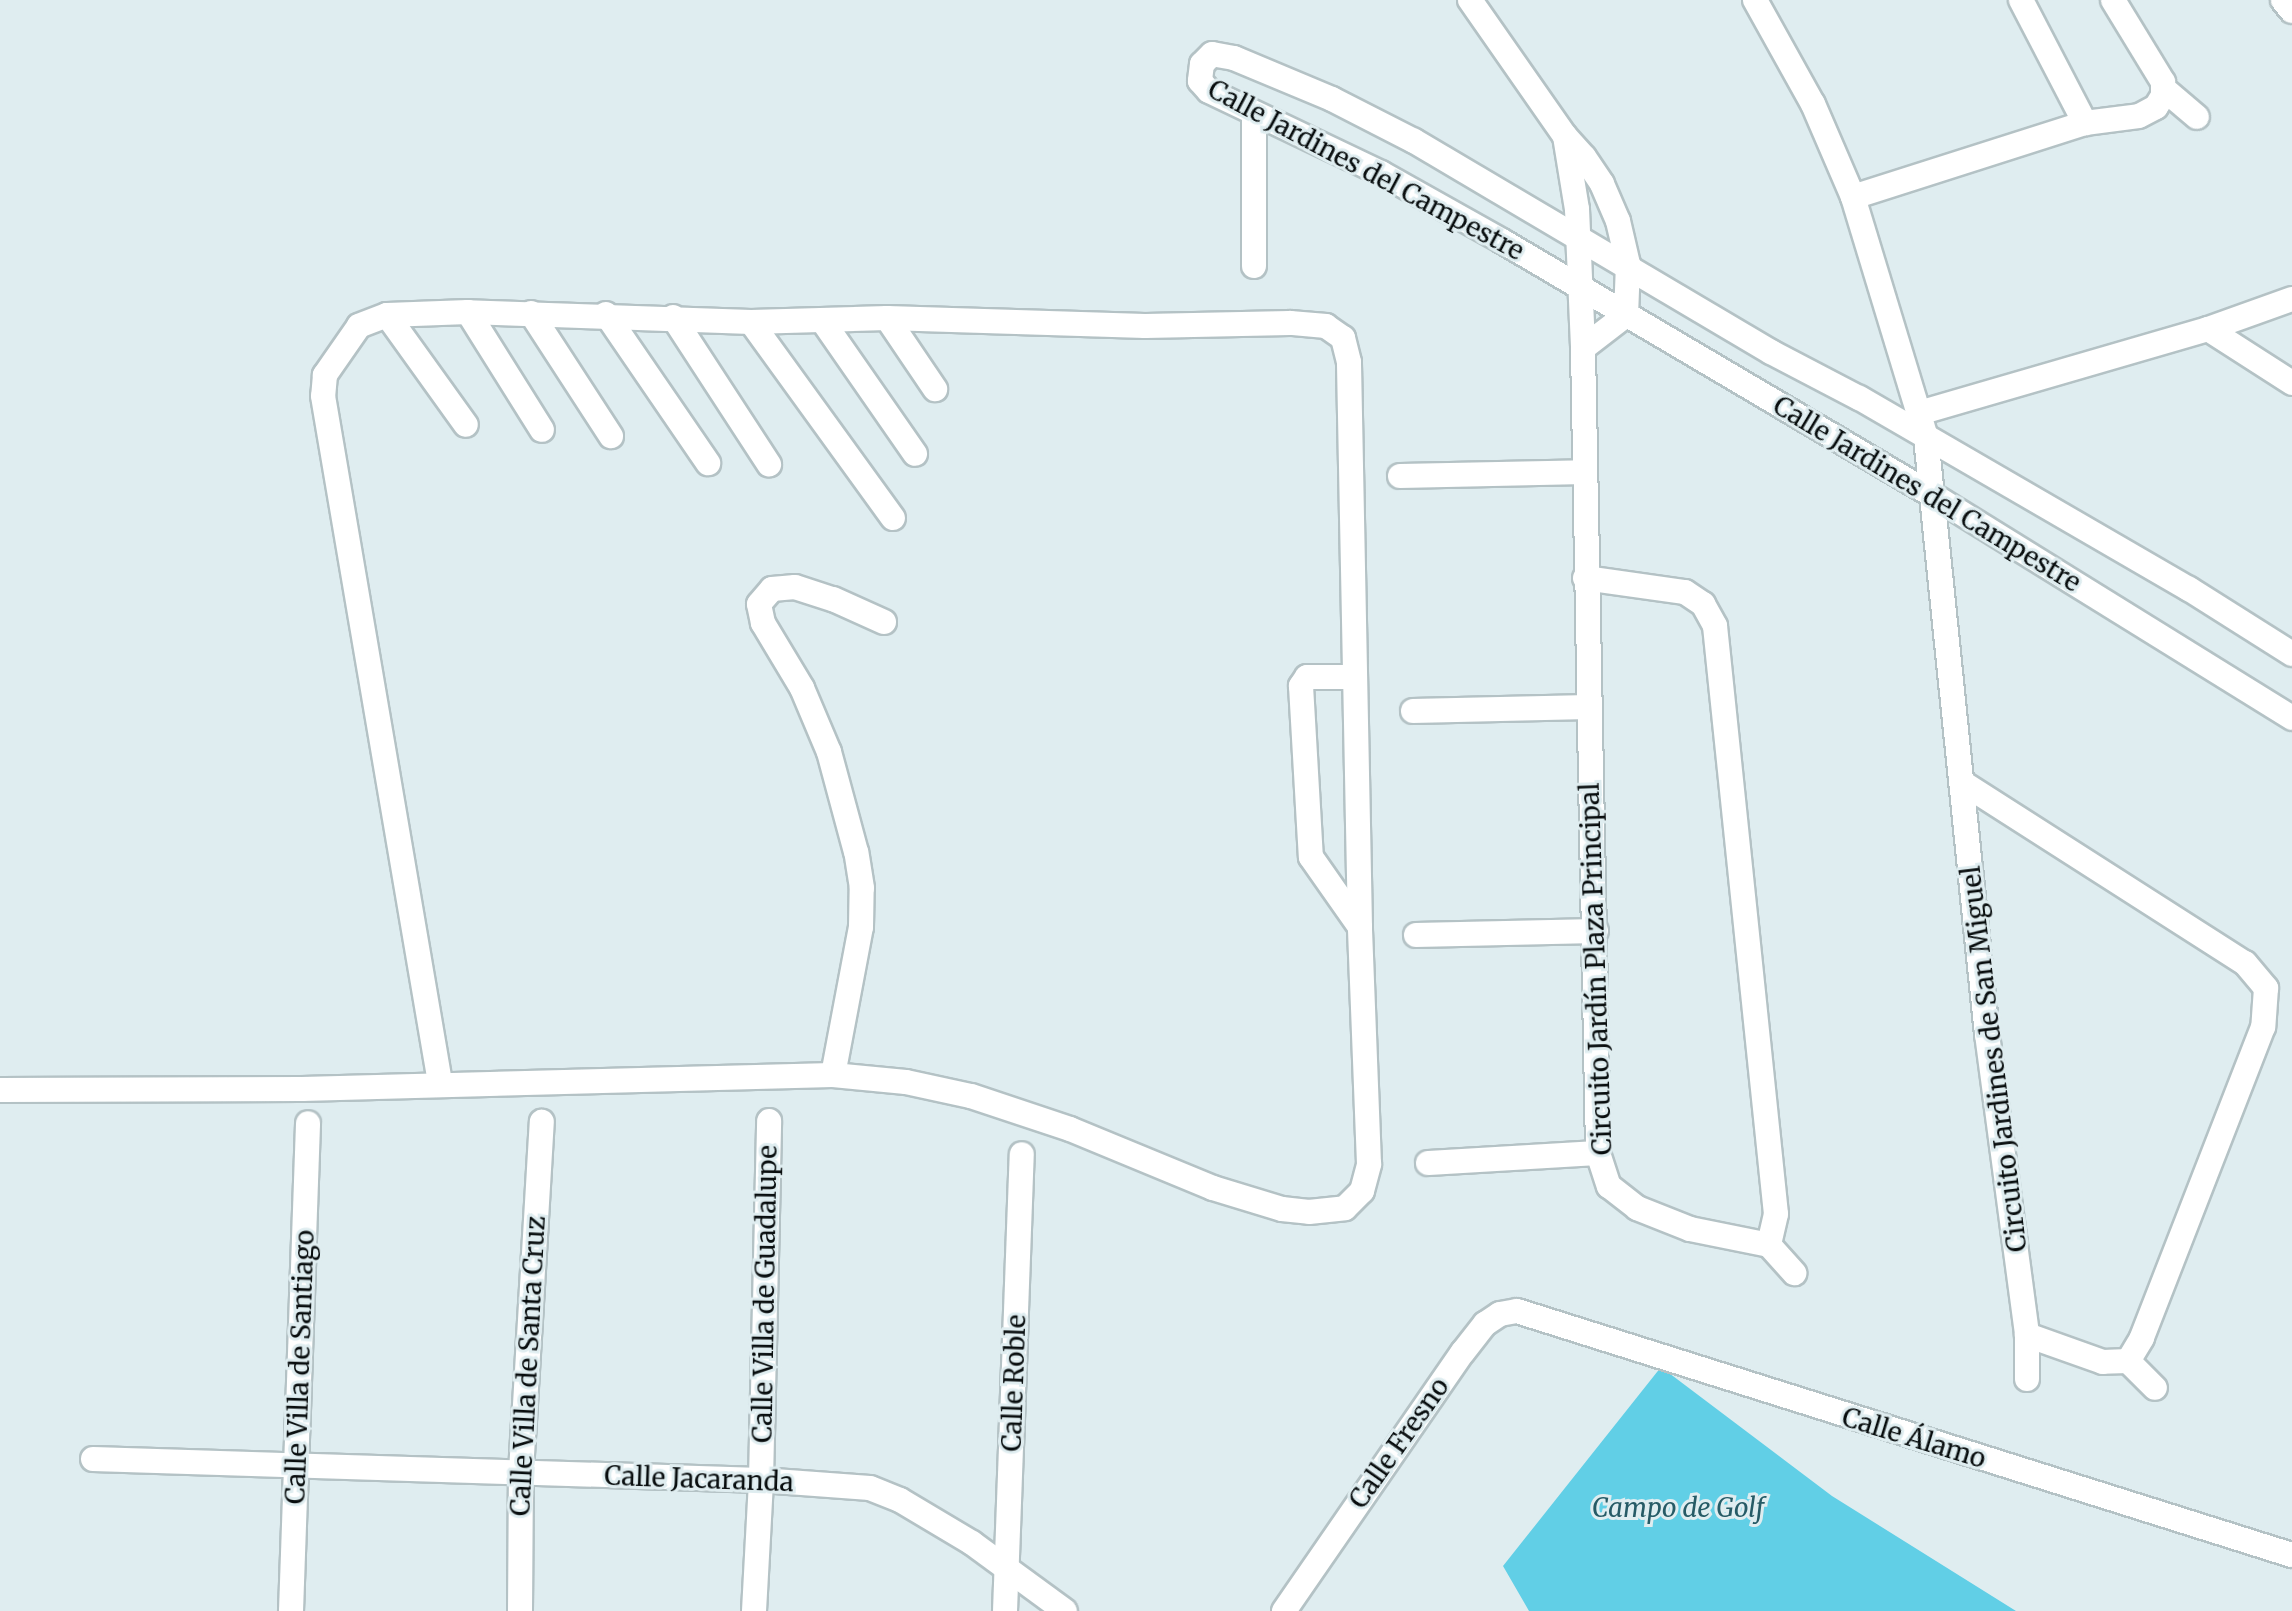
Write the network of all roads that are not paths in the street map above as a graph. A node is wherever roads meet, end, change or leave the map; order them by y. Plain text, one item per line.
1 (1470, 0) edge
2 (1755, 0) edge
3 (2021, 0) edge
4 (2113, 0) edge
5 (2283, 0) edge
6 (2292, 11) edge
7 (2164, 89) junction
8 (1254, 115) junction
9 (2197, 117) dead end
10 (2085, 123) junction
11 (1565, 136) junction
12 (1853, 197) junction
13 (1524, 206) junction
14 (1579, 240) junction
15 (1502, 241) junction
16 (1628, 264) junction
17 (1254, 266) dead end
18 (1579, 288) junction
19 (2292, 299) edge
20 (468, 312) junction
21 (531, 313) junction
22 (606, 314) junction
23 (387, 315) junction
24 (1626, 315) junction
25 (673, 317) junction
26 (887, 318) junction
27 (822, 320) junction
28 (751, 322) junction
29 (2208, 329) junction
30 (1583, 348) junction
31 (2292, 383) edge
32 (935, 389) dead end
33 (1919, 413) junction
34 (466, 425) dead end
35 (542, 430) dead end
36 (611, 436) dead end
37 (1926, 437) junction
38 (915, 454) dead end
39 (708, 463) dead end
40 (769, 464) dead end
41 (1585, 472) junction
42 (1400, 476) dead end
43 (1934, 496) junction
44 (893, 518) dead end
45 (1585, 578) junction
46 (884, 622) dead end
47 (2292, 654) edge
48 (1354, 677) junction
49 (1588, 707) junction
50 (1413, 711) dead end
51 (2292, 718) edge
52 (1963, 783) junction
53 (1360, 927) junction
54 (1596, 931) junction
55 (1416, 935) dead end
56 (833, 1075) junction
57 (440, 1083) junction
58 (0, 1090) edge
59 (769, 1121) dead end
60 (542, 1122) dead end
61 (308, 1123) dead end
62 (1598, 1153) junction
63 (1022, 1154) dead end
64 (1428, 1163) dead end
65 (1769, 1245) junction
66 (1794, 1273) dead end
67 (1538, 1315) joint
68 (2027, 1335) junction
69 (2128, 1361) junction
70 (2027, 1379) dead end
71 (2155, 1388) dead end
72 (93, 1459) dead end
73 (296, 1464) junction
74 (521, 1472) junction
75 (761, 1480) junction
76 (2292, 1555) edge
77 (1007, 1569) junction
78 (291, 1611) edge
79 (520, 1611) edge
80 (754, 1611) edge
81 (1005, 1611) edge
82 (1065, 1611) edge
83 (1284, 1611) edge

1 - 11 street
2 - 12 street, Circuito Jardines de San Miguel
3 - 10 street
4 - 7 street
5 - 6 street
7 - 9 street
7 - 10 street
8 - 13 street, Calle Jardines del Campestre
8 - 15 street, Calle Jardines del Campestre
8 - 17 street
10 - 12 street
11 - 14 street, Circuito Jardín Plaza Principal
11 - 16 street
12 - 33 street, Circuito Jardines de San Miguel
13 - 14 street, Calle Jardines del Campestre
13 - 15 street
14 - 16 street, Calle Jardines del Campestre
14 - 18 street, Circuito Jardín Plaza Principal
15 - 18 street, Calle Jardines del Campestre
16 - 24 street
16 - 37 street, Calle Jardines del Campestre
18 - 24 street, Calle Jardines del Campestre
18 - 30 street, Circuito Jardín Plaza Principal
19 - 29 street
20 - 21 street
20 - 23 street
20 - 35 street
21 - 22 street
21 - 36 street
22 - 25 street
22 - 39 street
23 - 34 street
23 - 57 street
24 - 30 street
24 - 43 street, Calle Jardines del Campestre
25 - 28 street
25 - 40 street
26 - 27 street
26 - 32 street
26 - 48 street
27 - 28 street
27 - 38 street
28 - 44 street
29 - 31 street
29 - 33 street
30 - 41 street, Circuito Jardín Plaza Principal
33 - 37 street, Circuito Jardines de San Miguel
37 - 43 street, Circuito Jardines de San Miguel
37 - 47 street, Calle Jardines del Campestre
41 - 42 street
41 - 45 street, Circuito Jardín Plaza Principal
43 - 51 street, Calle Jardines del Campestre
43 - 52 street, Circuito Jardines de San Miguel
45 - 49 street, Circuito Jardín Plaza Principal
45 - 65 street
46 - 56 street
48 - 53 street
48 - 53 street
49 - 50 street
49 - 54 street, Circuito Jardín Plaza Principal
52 - 68 street, Circuito Jardines de San Miguel
52 - 69 street
53 - 56 street
54 - 55 street
54 - 62 street, Circuito Jardín Plaza Principal
56 - 57 street
57 - 58 street
59 - 75 street, Calle Villa de Guadalupe
60 - 74 street, Calle Villa de Santa Cruz
61 - 73 street, Calle Villa de Santiago
62 - 64 street
62 - 65 street, Circuito Jardín Plaza Principal
63 - 77 street, Calle Roble
65 - 66 street
67 - 76 street, Calle Álamo
67 - 83 street, Calle Fresno
68 - 69 street
68 - 70 street, Circuito Jardines de San Miguel
69 - 71 street
72 - 73 street, Calle Jacaranda
73 - 74 street, Calle Jacaranda
73 - 78 street, Calle Villa de Santiago
74 - 75 street, Calle Jacaranda
74 - 79 street, Calle Villa de Santa Cruz
75 - 77 street, Calle Jacaranda
75 - 80 street, Calle Villa de Guadalupe
77 - 81 street, Calle Roble
77 - 82 street, Calle Jacaranda

